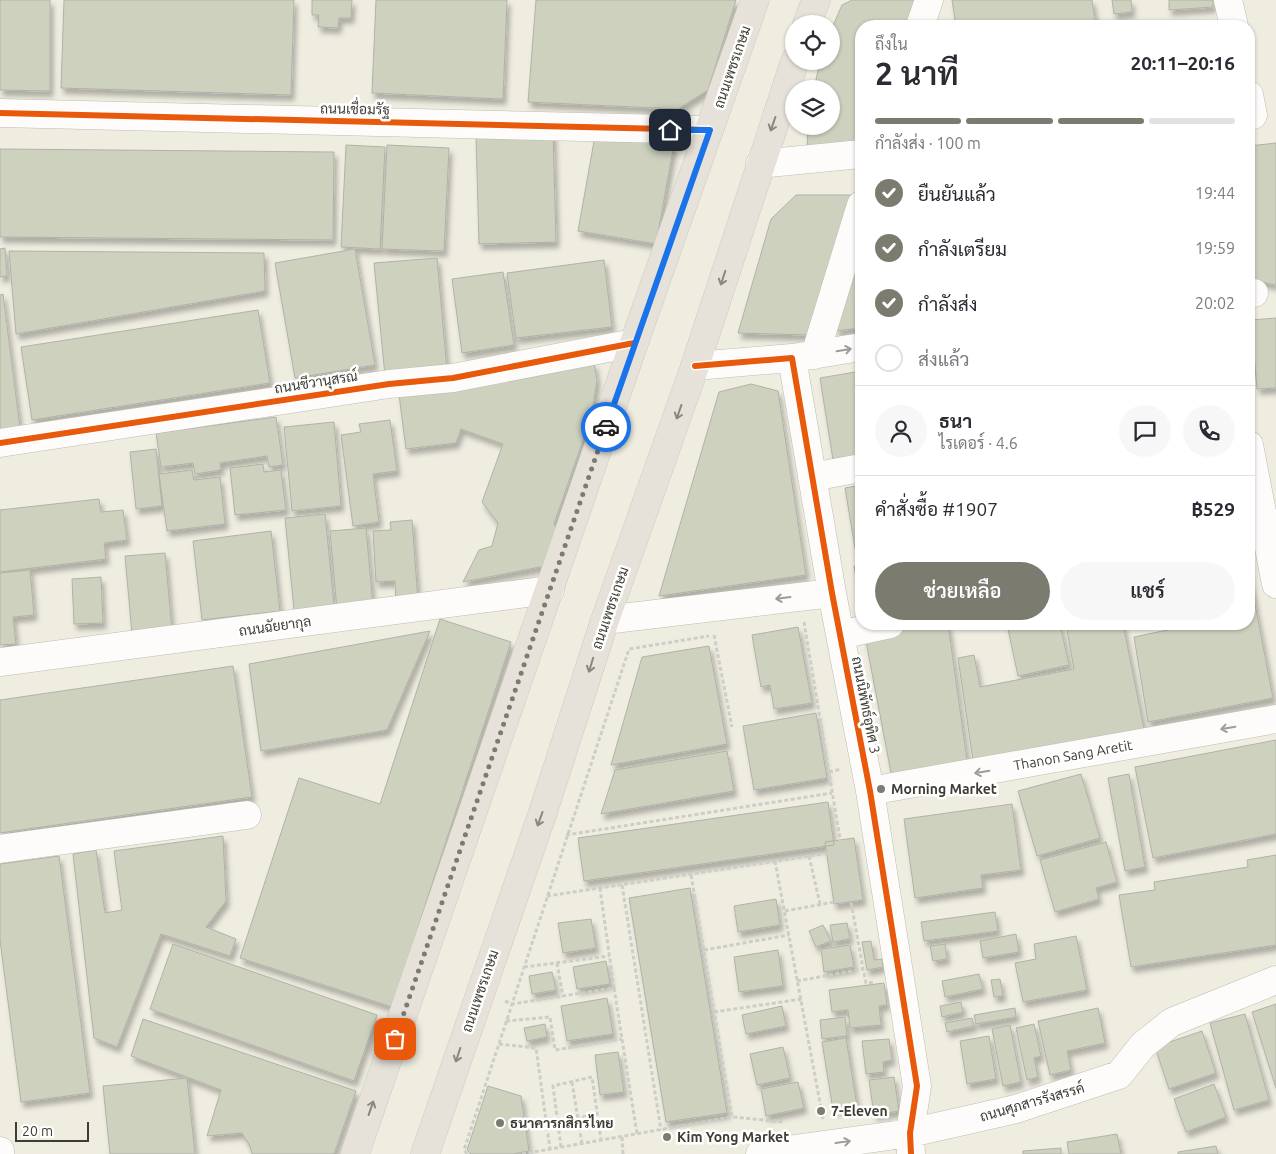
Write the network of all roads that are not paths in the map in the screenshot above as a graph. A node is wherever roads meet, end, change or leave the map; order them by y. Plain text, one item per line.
1 (756, 0) edge
2 (816, 0) edge
3 (929, 0) edge
4 (1228, 0) edge
5 (811, 15) edge
6 (922, 20) edge
7 (1233, 20) edge
8 (792, 70) edge
9 (0, 113) edge
10 (710, 130) junction
11 (855, 155) edge
12 (760, 164) junction
13 (855, 221) edge
14 (634, 343) junction
15 (855, 348) edge
16 (804, 357) junction
17 (695, 366) junction
18 (0, 444) edge
19 (855, 469) edge
20 (812, 477) junction
21 (1255, 499) edge
22 (1276, 584) edge
23 (550, 590) junction
24 (832, 592) junction
25 (605, 620) junction
26 (863, 630) edge
27 (840, 635) junction
28 (0, 662) edge
29 (1276, 719) edge
30 (870, 792) junction
31 (247, 815) dead end
32 (0, 849) edge
33 (1276, 980) edge
34 (911, 1144) edge
35 (355, 1154) edge
36 (424, 1154) edge
37 (760, 1154) edge

1 - 10 main road, ถนนเพชรเกษม
2 - 5 main road
3 - 6 street
4 - 7 street
8 -> 12 main road, ถนนเพชรเกษม
9 - 10 street, ถนนเชื่อมรัฐ
10 - 14 main road, ถนนเพชรเกษม
11 - 12 street
12 -> 17 main road, ถนนเพชรเกษม
13 - 16 street
14 - 18 street, ถนนชีวานุสรณ์
14 - 23 main road, ถนนเพชรเกษม
16 -> 15 street
16 - 17 street
16 - 20 street, ถนนนิพัทธ์อุทิศ 3
17 -> 25 main road, ถนนเพชรเกษม
19 - 20 street
20 - 24 street, ถนนนิพัทธ์อุทิศ 3
21 - 22 street
23 - 28 street, ถนนฉัยยากุล
35 -> 23 main road, ถนนเพชรเกษม
24 -> 25 street
24 - 27 street, ถนนนิพัทธ์อุทิศ 3
25 -> 36 main road, ถนนเพชรเกษม
26 - 27 street
27 - 30 street, ถนนนิพัทธ์อุทิศ 3
29 -> 30 street, Thanon Sang Aretit
30 - 34 street, ถนนนิพัทธ์อุทิศ 3
31 - 32 street
33 - 34 street, ถนนศุภสารรังสรรค์
37 -> 34 street, ถนนศุภสารรังสรรค์

